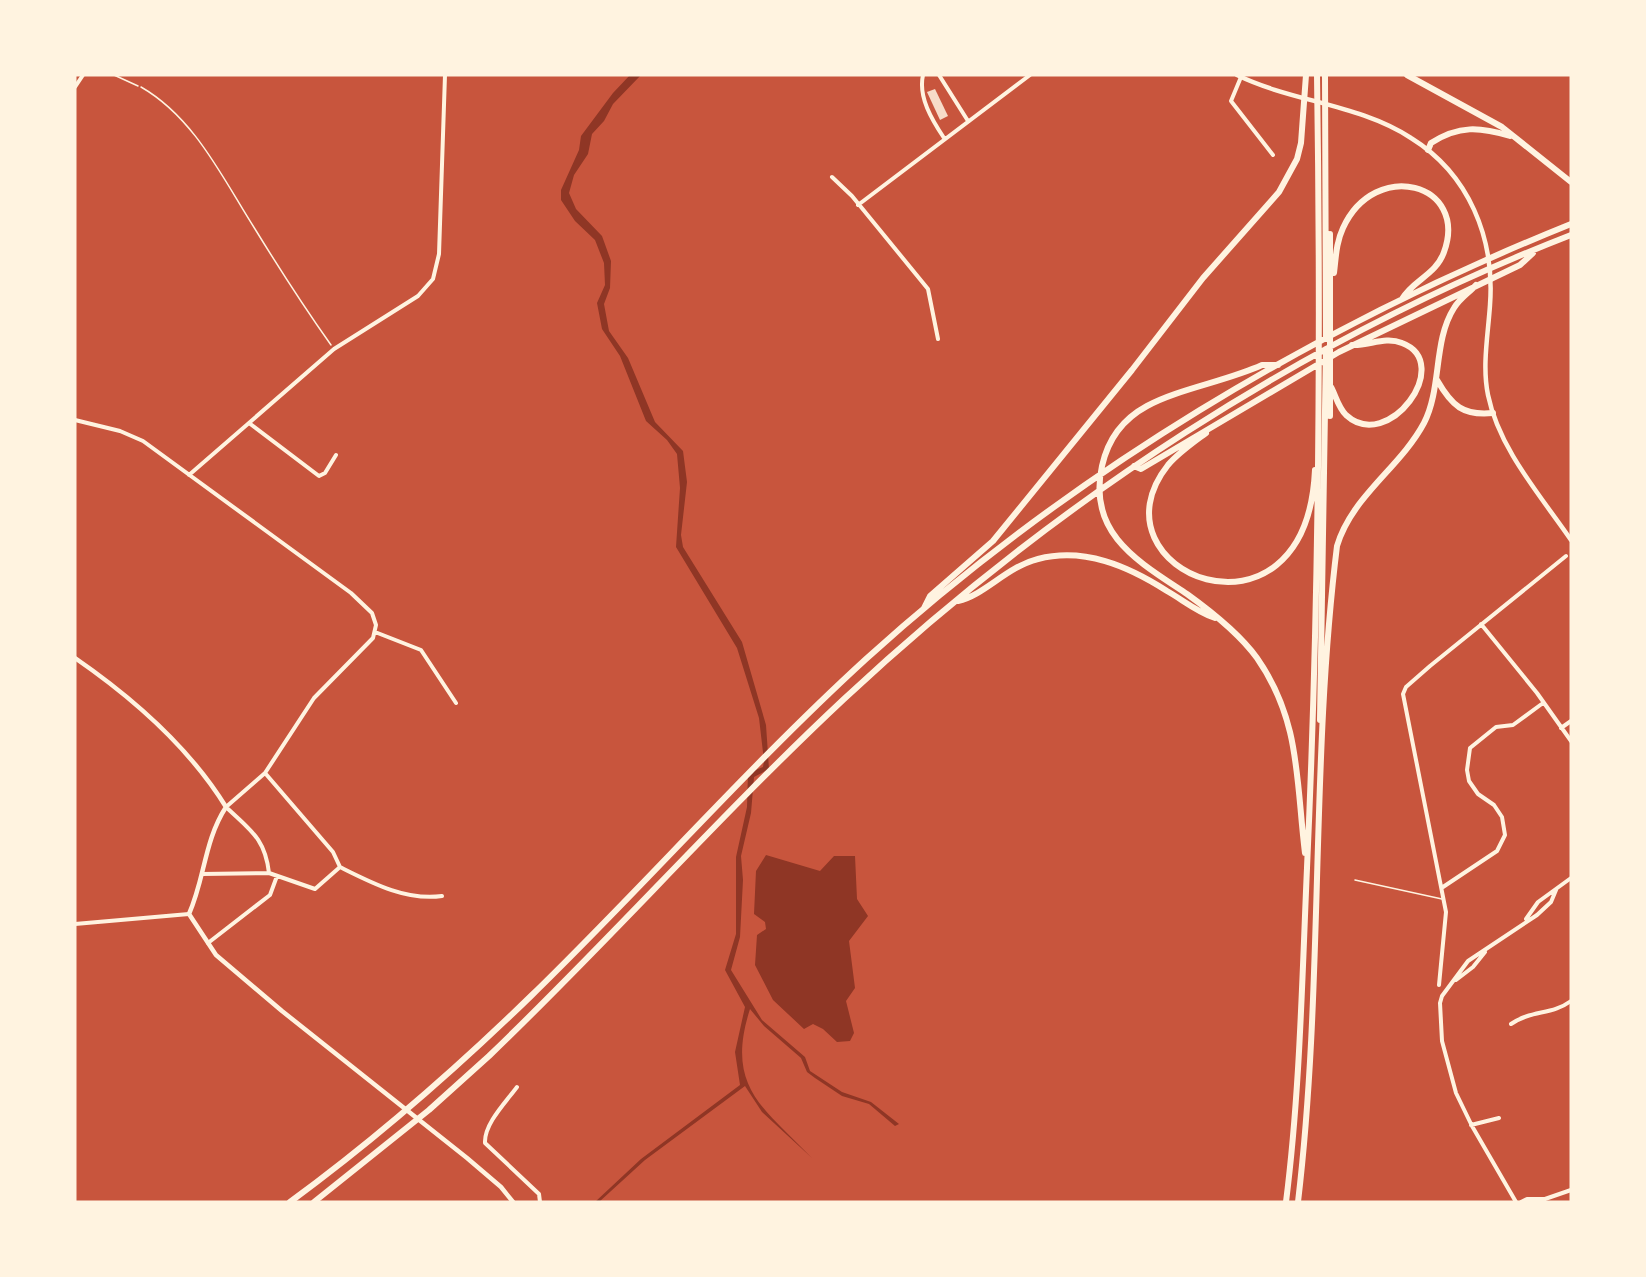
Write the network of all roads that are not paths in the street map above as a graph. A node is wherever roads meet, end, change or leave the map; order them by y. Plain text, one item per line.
1 (83, 75) edge
2 (114, 75) edge
3 (445, 75) edge
4 (923, 75) edge
5 (939, 75) edge
6 (1030, 75) edge
7 (1306, 75) edge
8 (1317, 75) edge
9 (1325, 75) edge
10 (1407, 75) edge
11 (1239, 76) edge
12 (138, 86) road end
13 (75, 87) edge
14 (968, 121) junction
15 (1514, 137) junction
16 (944, 138) junction
17 (1326, 143) junction
18 (1428, 150) junction
19 (1273, 155) dead end
20 (832, 177) dead end
21 (1571, 182) edge
22 (858, 205) junction
23 (1571, 224) edge
24 (1571, 236) edge
25 (1535, 250) junction
26 (1330, 282) junction
27 (1476, 285) junction
28 (1402, 299) junction
29 (1323, 305) junction
30 (938, 339) dead end
31 (1352, 345) junction
32 (1278, 365) junction
33 (1436, 380) junction
34 (1327, 386) junction
35 (1493, 413) junction
36 (75, 420) edge
37 (249, 423) junction
38 (1213, 424) junction
39 (336, 455) dead end
40 (1319, 459) junction
41 (1134, 466) junction
42 (189, 475) junction
43 (1571, 540) edge
44 (1566, 556) dead end
45 (955, 601) junction
46 (924, 609) junction
47 (1218, 619) junction
48 (1481, 624) junction
49 (375, 632) junction
50 (75, 658) edge
51 (1321, 682) junction
52 (456, 703) dead end
53 (1543, 703) junction
54 (1571, 721) edge
55 (1561, 728) junction
56 (1571, 741) edge
57 (265, 773) junction
58 (226, 807) junction
59 (1307, 866) junction
60 (340, 867) junction
61 (269, 873) junction
62 (201, 874) junction
63 (277, 876) junction
64 (1571, 878) edge
65 (1355, 880) dead end
66 (1443, 887) junction
67 (1557, 890) junction
68 (442, 896) dead end
69 (1444, 899) junction
70 (189, 914) junction
71 (1526, 921) junction
72 (75, 924) edge
73 (208, 944) junction
74 (1488, 949) junction
75 (1452, 982) junction
76 (1439, 984) dead end
77 (1571, 1001) edge
78 (1511, 1024) dead end
79 (517, 1087) dead end
80 (1500, 1118) dead end
81 (1471, 1125) junction
82 (1571, 1190) edge
83 (290, 1202) edge
84 (314, 1202) edge
85 (513, 1202) edge
86 (540, 1202) edge
87 (1286, 1202) edge
88 (1298, 1202) edge
89 (1516, 1202) edge
90 (1521, 1202) edge

1 - 13 street
2 - 12 lane
3 - 37 street
4 - 16 street
5 - 14 street
6 - 14 street
7 - 46 highway
8 - 29 highway
9 - 17 highway
10 - 15 highway
11 - 18 street
11 - 19 street
14 - 16 street
15 - 18 highway
15 - 21 highway
16 - 22 street
17 - 26 highway
17 - 29 highway
18 - 35 street
20 - 22 street
22 - 30 street
23 - 28 highway
24 - 25 highway
25 - 27 highway
25 - 41 highway
26 - 28 highway
26 - 34 highway
27 - 31 highway
27 - 33 highway
28 - 32 highway
29 - 34 highway
31 - 34 highway
31 - 38 highway
32 - 46 highway
32 - 47 highway
33 - 35 highway
33 - 51 highway
34 - 40 highway
34 - 51 highway
35 - 43 street
36 - 42 street
37 - 39 street
37 - 42 street
38 - 40 highway
38 - 41 highway
40 - 51 highway
41 - 45 highway
42 - 49 street
44 - 48 street
45 - 47 highway
45 - 84 highway
46 - 83 highway
47 - 59 highway
48 - 53 street
48 - 66 street
49 - 52 street
49 - 57 street
50 - 58 street
51 - 59 highway
51 - 88 highway
53 - 55 street
53 - 66 street
54 - 55 street
55 - 56 street
57 - 58 street
57 - 60 street
58 - 61 street
58 - 62 street
59 - 87 highway
60 - 63 street
60 - 68 street
61 - 62 street
61 - 63 street
62 - 70 street
63 - 73 street
64 - 67 street
65 - 69 lane
66 - 69 street
67 - 71 street
67 - 71 street
69 - 76 street
70 - 72 street
70 - 73 street
71 - 74 street
73 - 85 street
74 - 75 street
74 - 75 street
75 - 81 street
77 - 78 street
79 - 86 street
80 - 81 street
81 - 89 street
82 - 90 street

